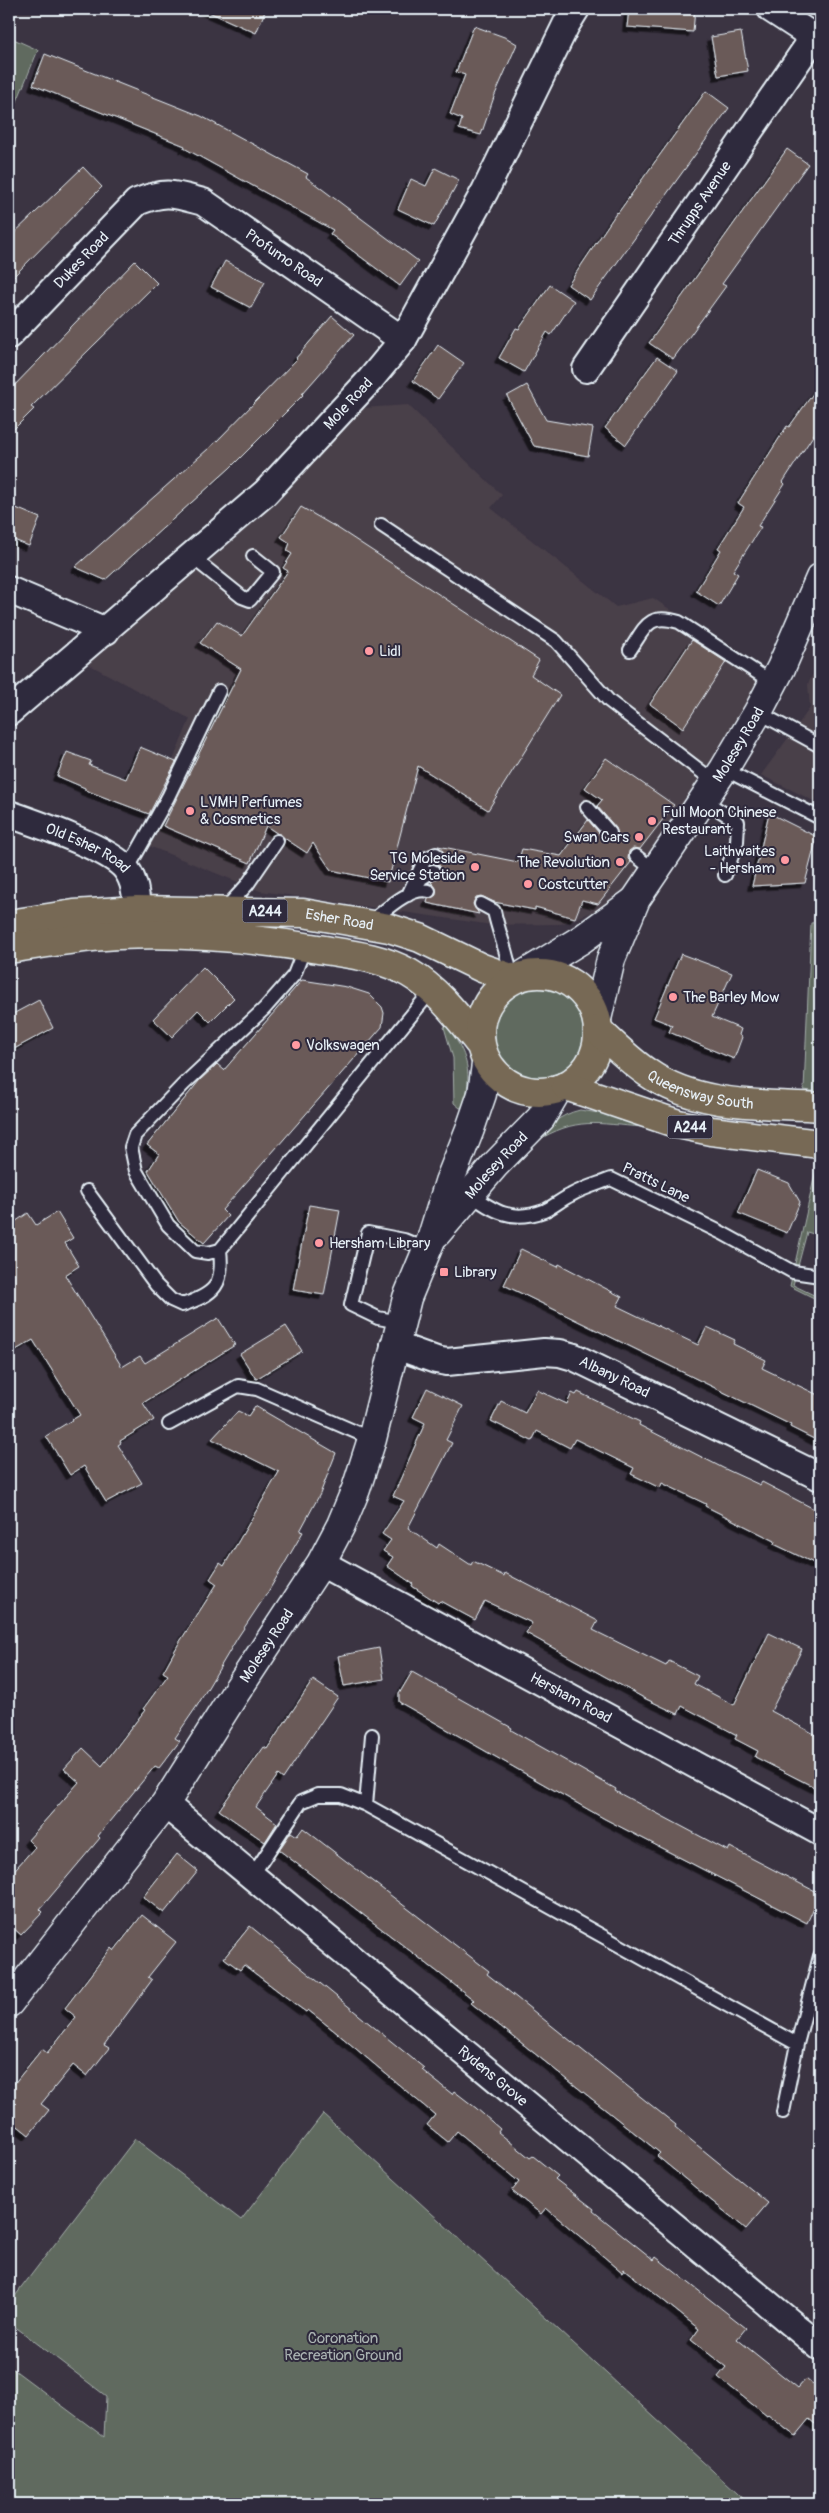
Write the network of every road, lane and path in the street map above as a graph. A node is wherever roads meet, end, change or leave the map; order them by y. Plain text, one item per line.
1 (576, 9) edge
2 (771, 9) edge
3 (817, 39) edge
4 (158, 193) joint
5 (9, 335) edge
6 (403, 340) junction
7 (586, 369) dead end
8 (381, 525) dead end
9 (192, 556) junction
10 (252, 556) dead end
11 (820, 578) edge
12 (9, 590) edge
13 (114, 633) junction
14 (630, 650) dead end
15 (773, 683) junction
16 (219, 690) dead end
17 (9, 712) edge
18 (758, 712) junction
19 (820, 746) edge
20 (714, 784) junction
21 (587, 807) dead end
22 (9, 814) edge
23 (820, 818) edge
24 (610, 833) dead end
25 (277, 841) dead end
26 (436, 854) dead end
27 (127, 870) junction
28 (434, 871) dead end
29 (724, 875) dead end
30 (429, 891) dead end
31 (408, 895) junction
32 (636, 899) junction
33 (489, 905) dead end
34 (137, 910) junction
35 (224, 910) junction
36 (368, 923) junction
37 (9, 924) edge
38 (305, 946) junction
39 (9, 949) edge
40 (518, 976) junction
41 (432, 990) junction
42 (598, 1024) junction
43 (482, 1053) junction
44 (562, 1088) junction
45 (820, 1106) edge
46 (820, 1144) edge
47 (460, 1188) junction
48 (87, 1191) dead end
49 (429, 1245) junction
50 (220, 1250) junction
51 (820, 1276) edge
52 (397, 1334) junction
53 (169, 1424) dead end
54 (372, 1439) junction
55 (820, 1477) edge
56 (321, 1563) junction
57 (372, 1735) dead end
58 (165, 1804) junction
59 (366, 1805) junction
60 (820, 1832) edge
61 (252, 1876) junction
62 (820, 1956) edge
63 (9, 2003) edge
64 (797, 2044) junction
65 (782, 2112) dead end
66 (820, 2347) edge

1 - 6 street, Mole Road
2 - 3 street
3 - 7 street, Thrupps Avenue
4 - 5 street, Dukes Road
4 - 6 street, Profumo Road
6 - 9 street, Mole Road
8 - 20 lane
9 - 10 lane
9 - 13 street, Mole Road
11 - 15 street, Molesey Road
12 - 13 street
13 - 17 street, Mole Road
14 - 15 lane
15 - 18 street, Molesey Road
16 - 27 lane
18 - 19 lane
18 - 20 street, Molesey Road
20 - 23 lane
20 - 29 lane
20 - 32 street, Molesey Road
21 - 24 lane
22 - 27 street, Old Esher Road
25 - 35 lane
26 - 31 lane
27 - 34 street, Old Esher Road
28 - 31 lane
30 - 31 lane
31 - 36 lane
32 - 40 street, Molesey Road
32 - 42 street, Molesey Road
33 - 40 lane
34 - 35 main road, Esher Road / A244
34 - 37 main road, Esher Road / A244
35 - 36 main road, Esher Road / A244
36 - 40 main road, Esher Road / A244
38 - 39 main road, A244
38 - 41 main road, A244
38 - 50 lane
40 - 42 main road
40 - 43 main road
41 - 43 main road, A244
41 - 50 lane
42 - 44 main road
42 - 45 main road, Queensway South / A244
43 - 44 main road
43 - 47 street, Molesey Road
44 - 46 main road, A244
44 - 47 street, Molesey Road
47 - 49 street, Molesey Road
47 - 51 lane, Pratts Lane
48 - 50 lane
49 - 52 street, Molesey Road
49 - 52 lane
52 - 54 street, Molesey Road
52 - 55 street, Albany Road
53 - 54 lane
54 - 56 street, Molesey Road
56 - 58 street, Molesey Road
56 - 60 street, Hersham Road
57 - 59 lane
58 - 61 street, Rydens Grove
58 - 63 street, Molesey Road
59 - 61 lane
59 - 64 lane
61 - 66 street, Rydens Grove
62 - 64 lane
64 - 65 lane

